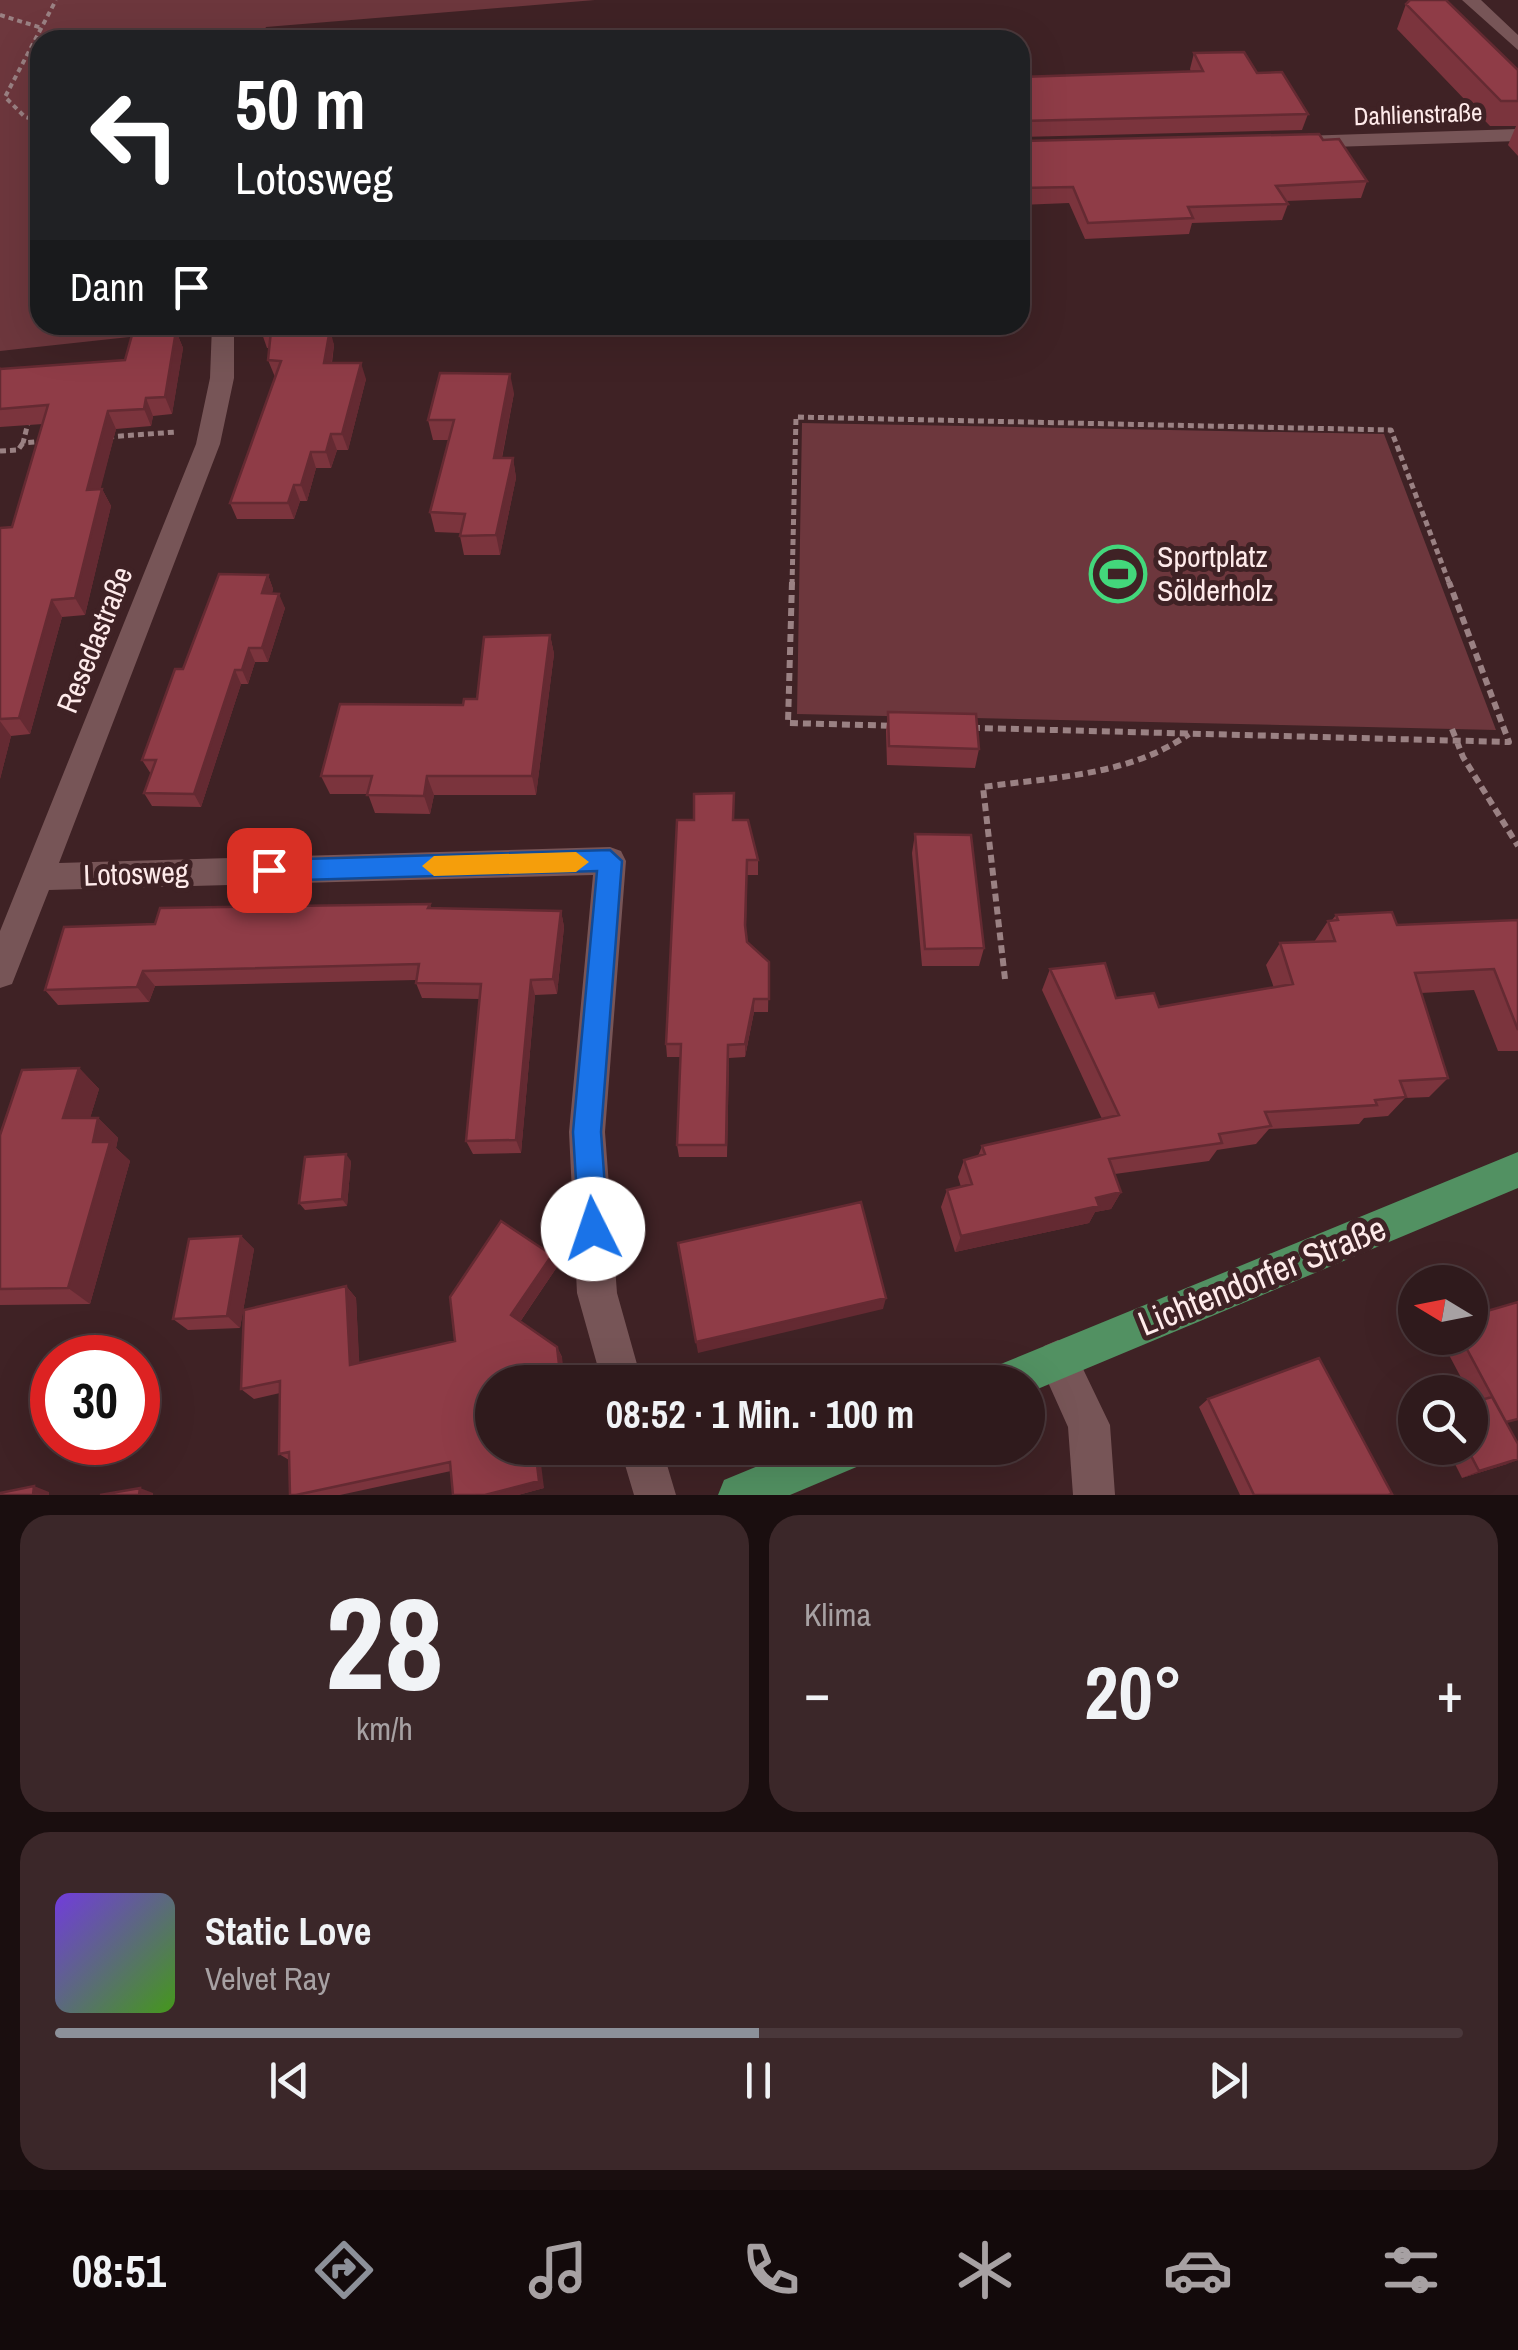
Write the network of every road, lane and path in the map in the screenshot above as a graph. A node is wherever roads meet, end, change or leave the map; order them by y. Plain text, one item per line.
1 (56, 0) edge
2 (1471, 0) edge
3 (0, 15) edge
4 (42, 28) joint
5 (1518, 45) edge
6 (30, 50) edge
7 (30, 118) edge
8 (1518, 135) edge
9 (1280, 142) edge
10 (223, 335) edge
11 (31, 411) edge
12 (212, 430) junction
13 (99, 438) edge
14 (61, 440) edge
15 (23, 443) junction
16 (0, 451) edge
17 (1452, 729) dead end
18 (1190, 733) junction
19 (1456, 740) junction
20 (1518, 846) edge
21 (36, 877) junction
22 (0, 973) edge
23 (1004, 978) dead end
24 (1518, 1170) edge
25 (1058, 1360) junction
26 (617, 1365) edge
27 (1045, 1365) edge
28 (646, 1465) edge
29 (810, 1465) edge
30 (654, 1495) edge
31 (739, 1495) edge
32 (1094, 1495) edge

1 - 4 path
2 - 5 street
3 - 4 path
6 - 7 path
8 - 9 street, Dahlienstraße
10 - 12 street, Resedastraße
11 - 15 path
12 - 13 path
12 - 21 street, Resedastraße
14 - 15 path
15 - 16 path
17 - 19 path
18 - 19 path
18 - 19 path
18 - 23 path
19 - 20 path
21 - 22 street, Resedastraße
21 - 26 street, Lotosweg
24 - 25 main road, Lichtendorfer Straße
25 - 27 main road, Lichtendorfer Straße
25 - 32 street
28 - 30 street
29 - 31 main road

